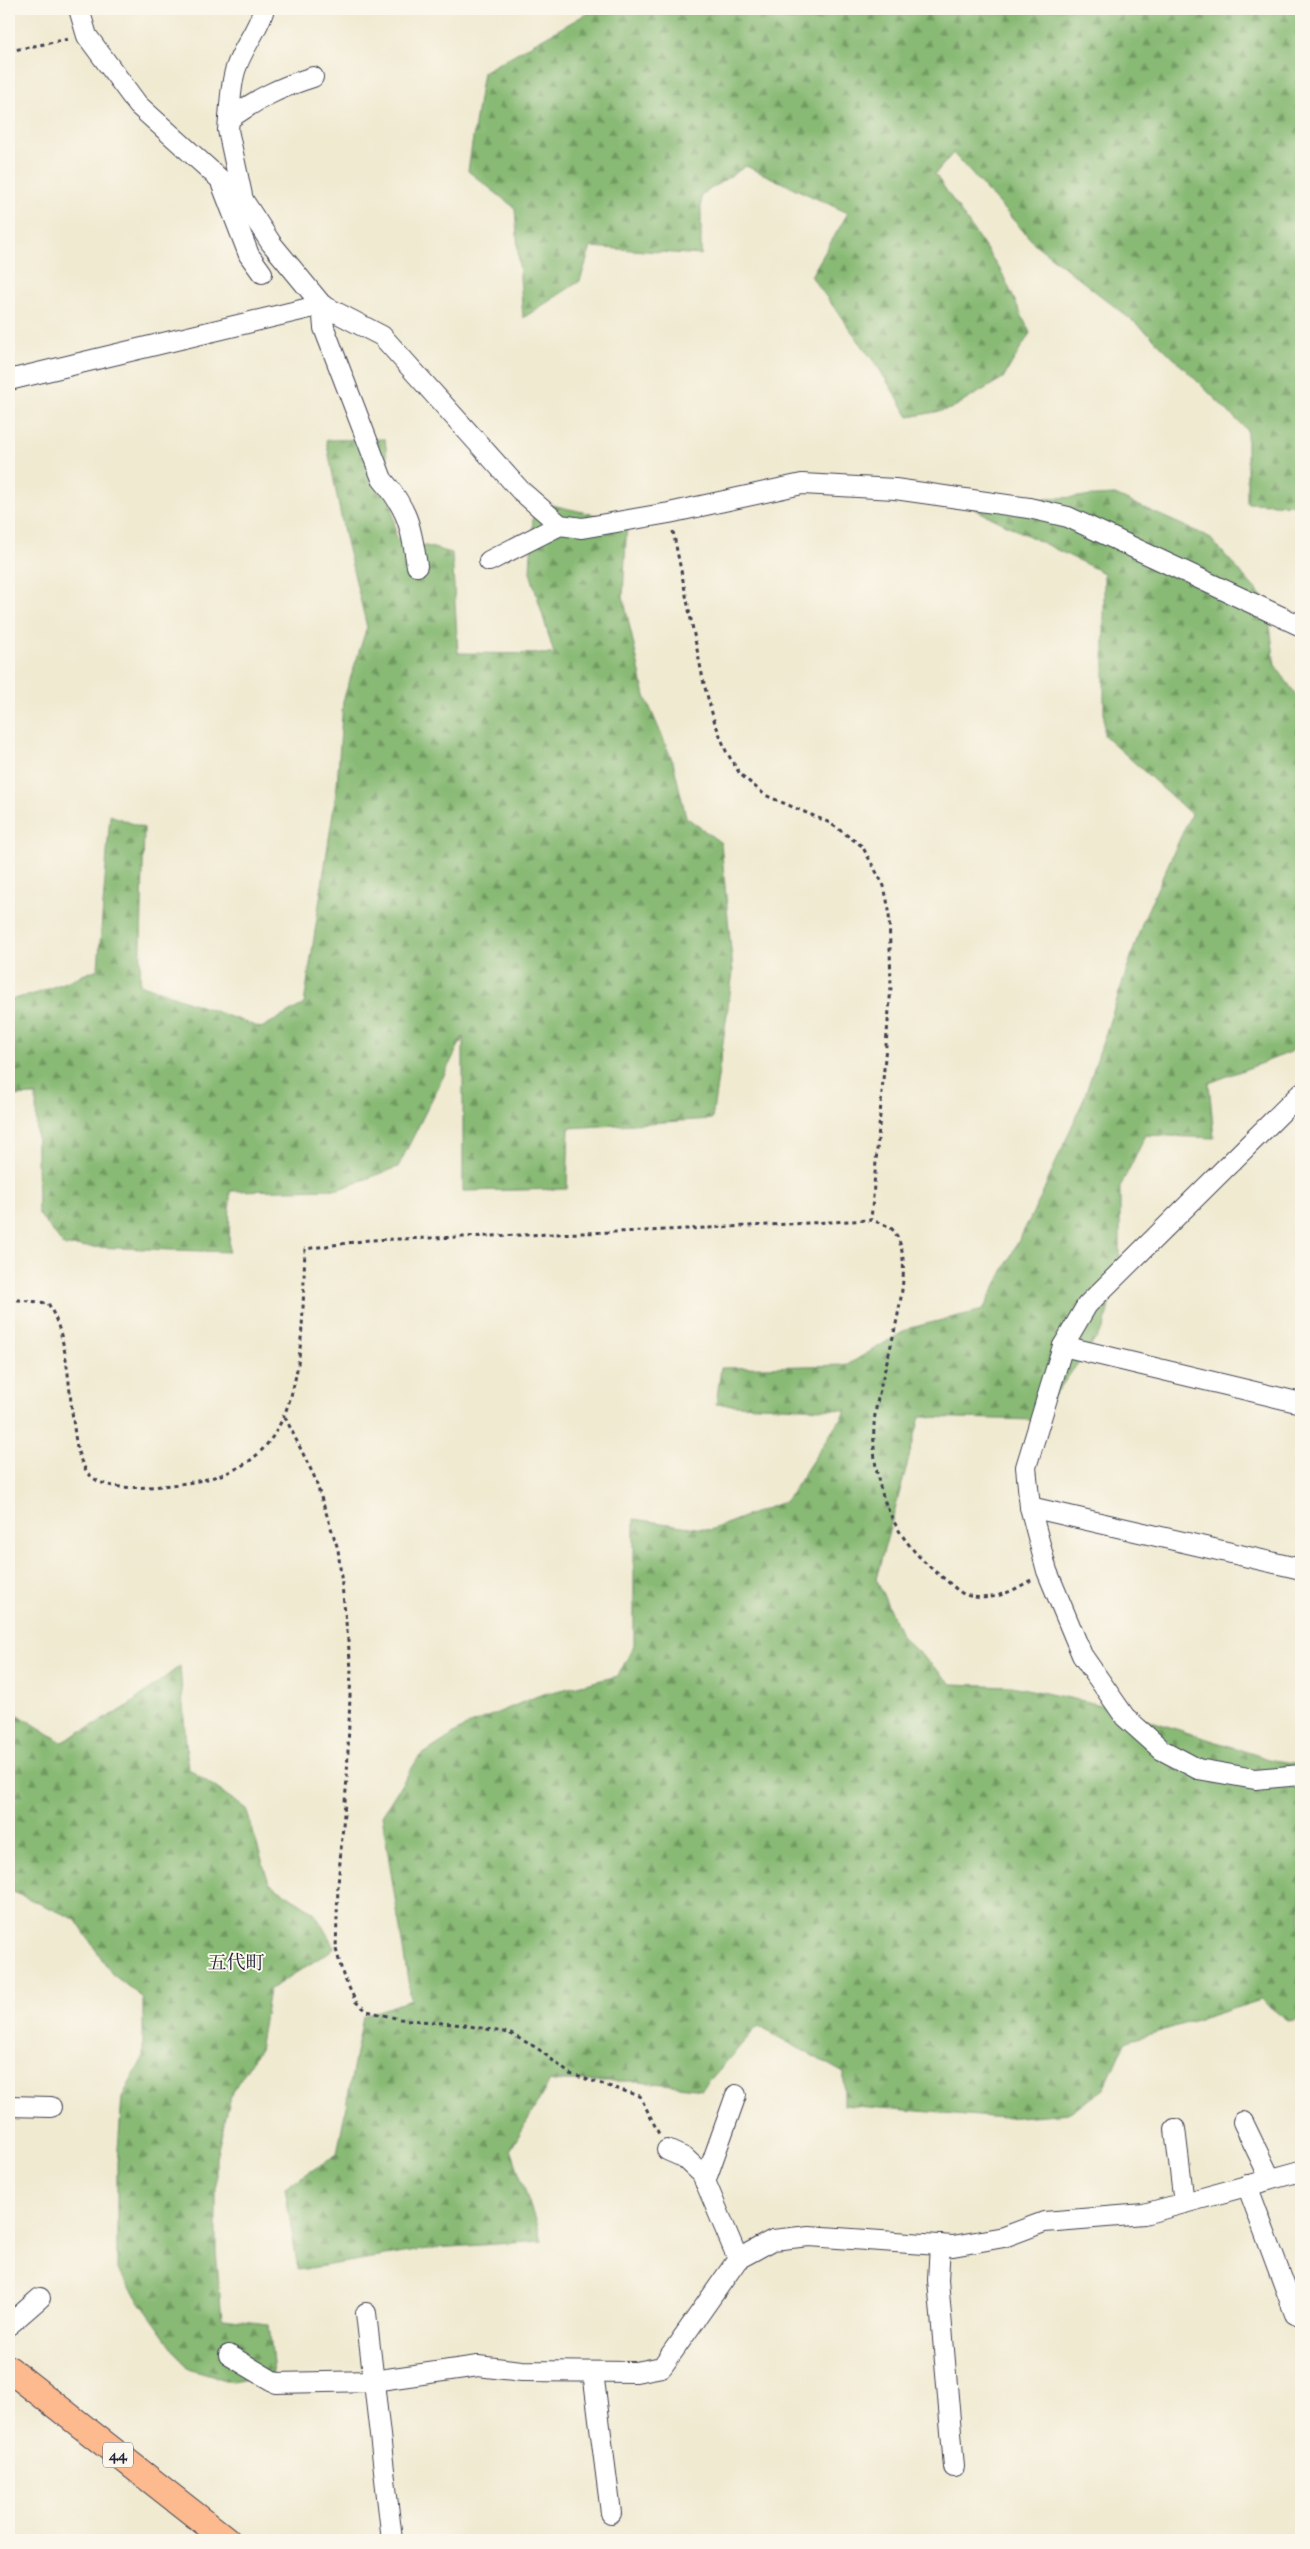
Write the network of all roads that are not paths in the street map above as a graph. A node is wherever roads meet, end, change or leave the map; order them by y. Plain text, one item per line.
1 (79, 9) edge
2 (264, 9) edge
3 (313, 77) dead end
4 (230, 119) junction
5 (221, 181) junction
6 (243, 200) junction
7 (262, 273) dead end
8 (322, 305) junction
9 (9, 380) edge
10 (560, 525) junction
11 (489, 561) dead end
12 (417, 566) dead end
13 (1301, 626) edge
14 (1301, 1093) edge
15 (1063, 1346) junction
16 (1301, 1403) edge
17 (1030, 1507) junction
18 (1301, 1569) edge
19 (1301, 1775) edge
20 (736, 2095) dead end
21 (9, 2106) edge
22 (51, 2107) dead end
23 (1243, 2122) dead end
24 (1175, 2129) dead end
25 (667, 2150) road end
26 (1301, 2171) edge
27 (1270, 2178) junction
28 (705, 2182) junction
29 (1247, 2184) junction
30 (1184, 2203) junction
31 (940, 2245) junction
32 (738, 2259) junction
33 (40, 2298) dead end
34 (366, 2313) dead end
35 (1295, 2314) dead end
36 (9, 2325) edge
37 (229, 2355) dead end
38 (9, 2369) edge
39 (593, 2372) junction
40 (373, 2381) junction
41 (954, 2467) dead end
42 (611, 2513) dead end
43 (227, 2540) edge
44 (392, 2540) edge

1 - 5 street
2 - 4 street
3 - 4 street
4 - 6 street
5 - 6 street
5 - 7 street
6 - 8 street
8 - 9 street
8 - 10 street
8 - 12 street
10 - 11 street
10 - 13 street
14 - 15 street
15 - 16 street
15 - 17 street
17 - 18 street
17 - 19 street
20 - 28 street
21 - 22 street
23 - 27 street
24 - 30 street
25 - 28 street
26 - 27 street
27 - 29 street
28 - 32 street
29 - 30 street
29 - 35 street
30 - 31 street
31 - 32 street
31 - 41 street
32 - 39 street
33 - 36 street
34 - 40 street
37 - 40 street
38 - 43 main road, 44
39 - 40 street
39 - 42 street
40 - 44 street

